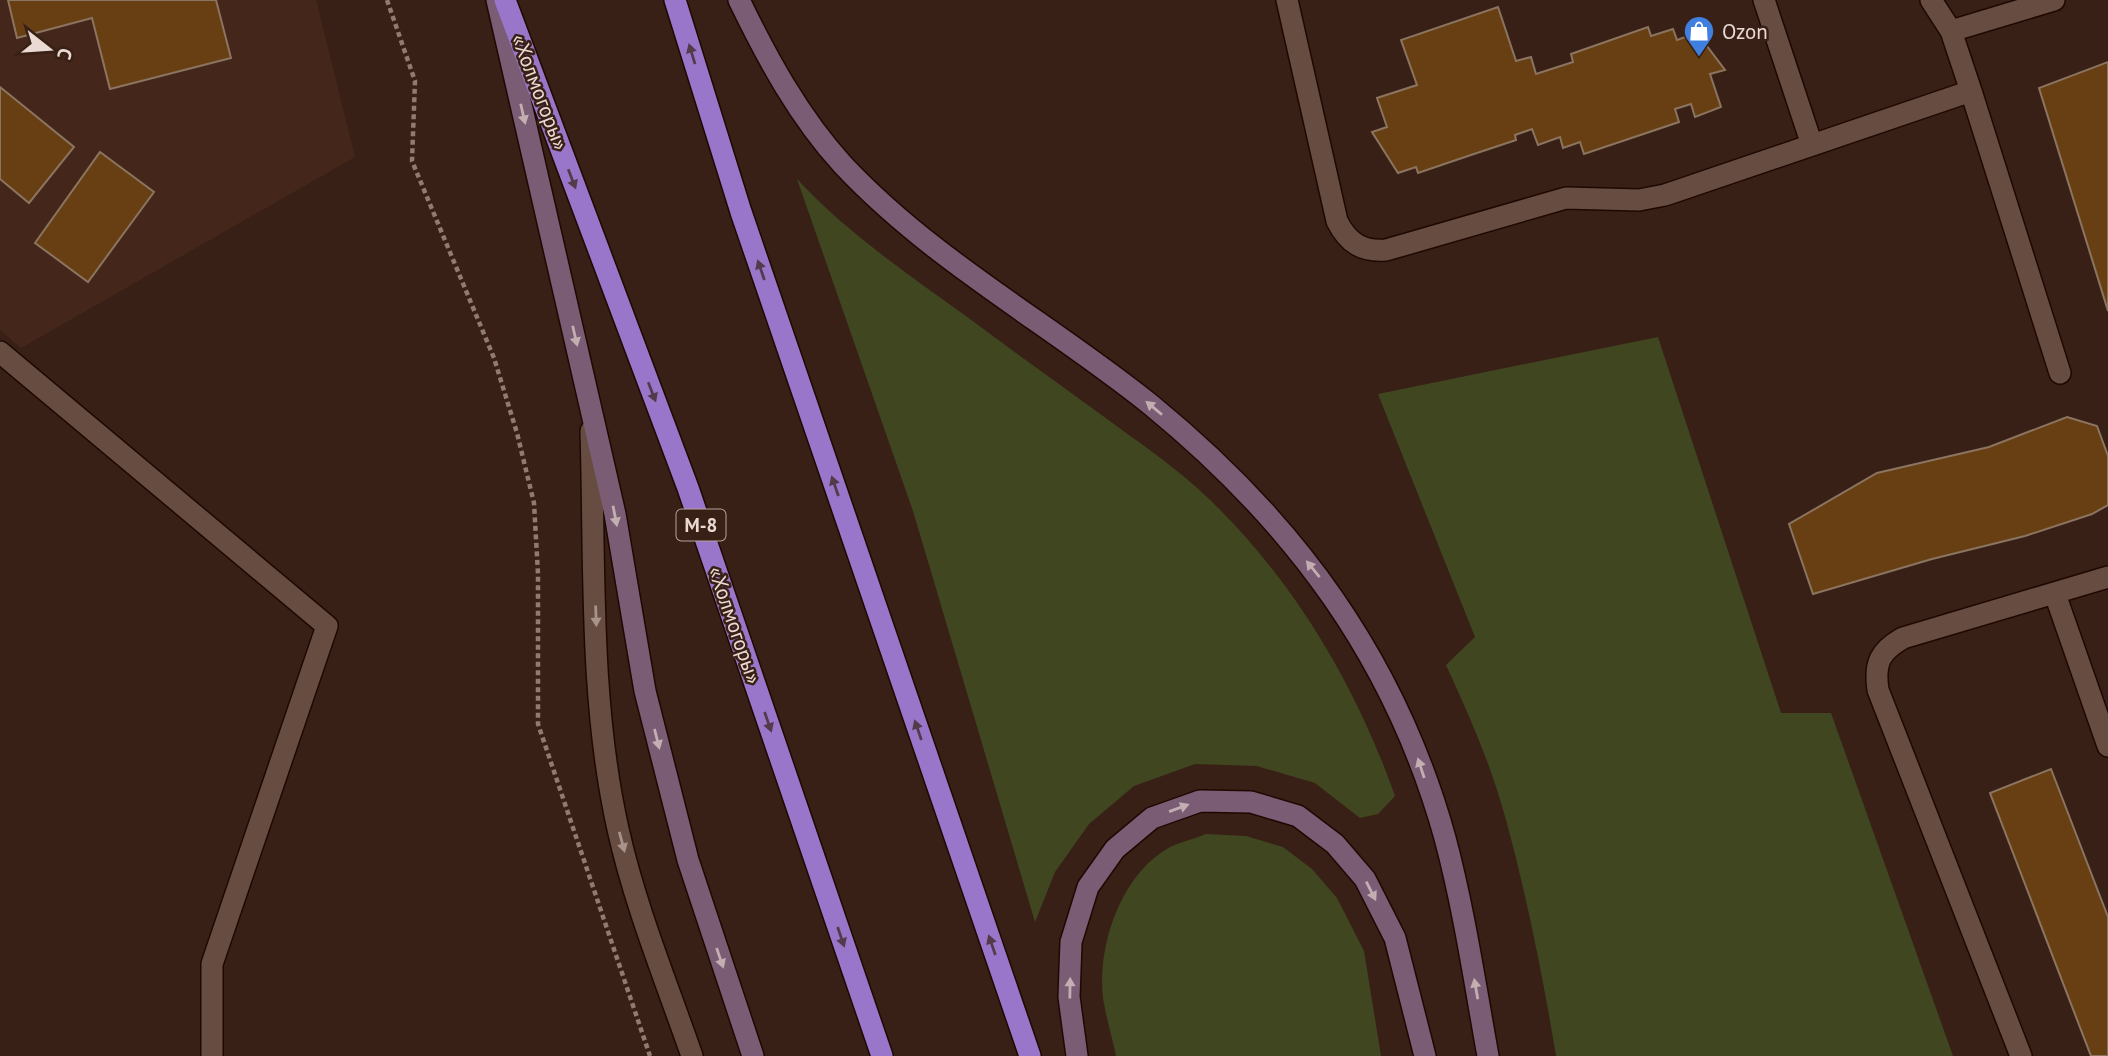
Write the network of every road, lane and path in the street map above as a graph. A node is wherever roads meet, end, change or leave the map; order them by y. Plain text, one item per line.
1 (387, 0) edge
2 (497, 0) edge
3 (505, 0) edge
4 (675, 0) edge
5 (739, 0) edge
6 (1287, 0) edge
7 (1764, 0) edge
8 (1931, 0) edge
9 (2054, 0) edge
10 (1951, 31) junction
11 (1971, 91) junction
12 (1812, 145) junction
13 (0, 352) edge
14 (2060, 373) dead end
15 (590, 401) junction
16 (2108, 576) edge
17 (2055, 594) junction
18 (2108, 746) edge
19 (212, 1056) edge
20 (650, 1056) edge
21 (692, 1056) edge
22 (753, 1056) edge
23 (882, 1056) edge
24 (1030, 1056) edge
25 (1077, 1056) edge
26 (1424, 1056) edge
27 (1488, 1056) edge
28 (2021, 1056) edge

1 - 20 path
2 -> 15 main road
3 -> 23 highway, «Холмогоры» / М-8
24 -> 4 highway
27 -> 5 main road
6 - 12 street
7 - 12 street
8 - 10 street
9 - 10 street
10 - 11 street
11 - 12 street
11 - 14 street
13 - 19 street
15 -> 21 street
15 -> 22 main road
16 - 17 street
17 - 18 street
17 - 28 street
25 -> 26 main road

